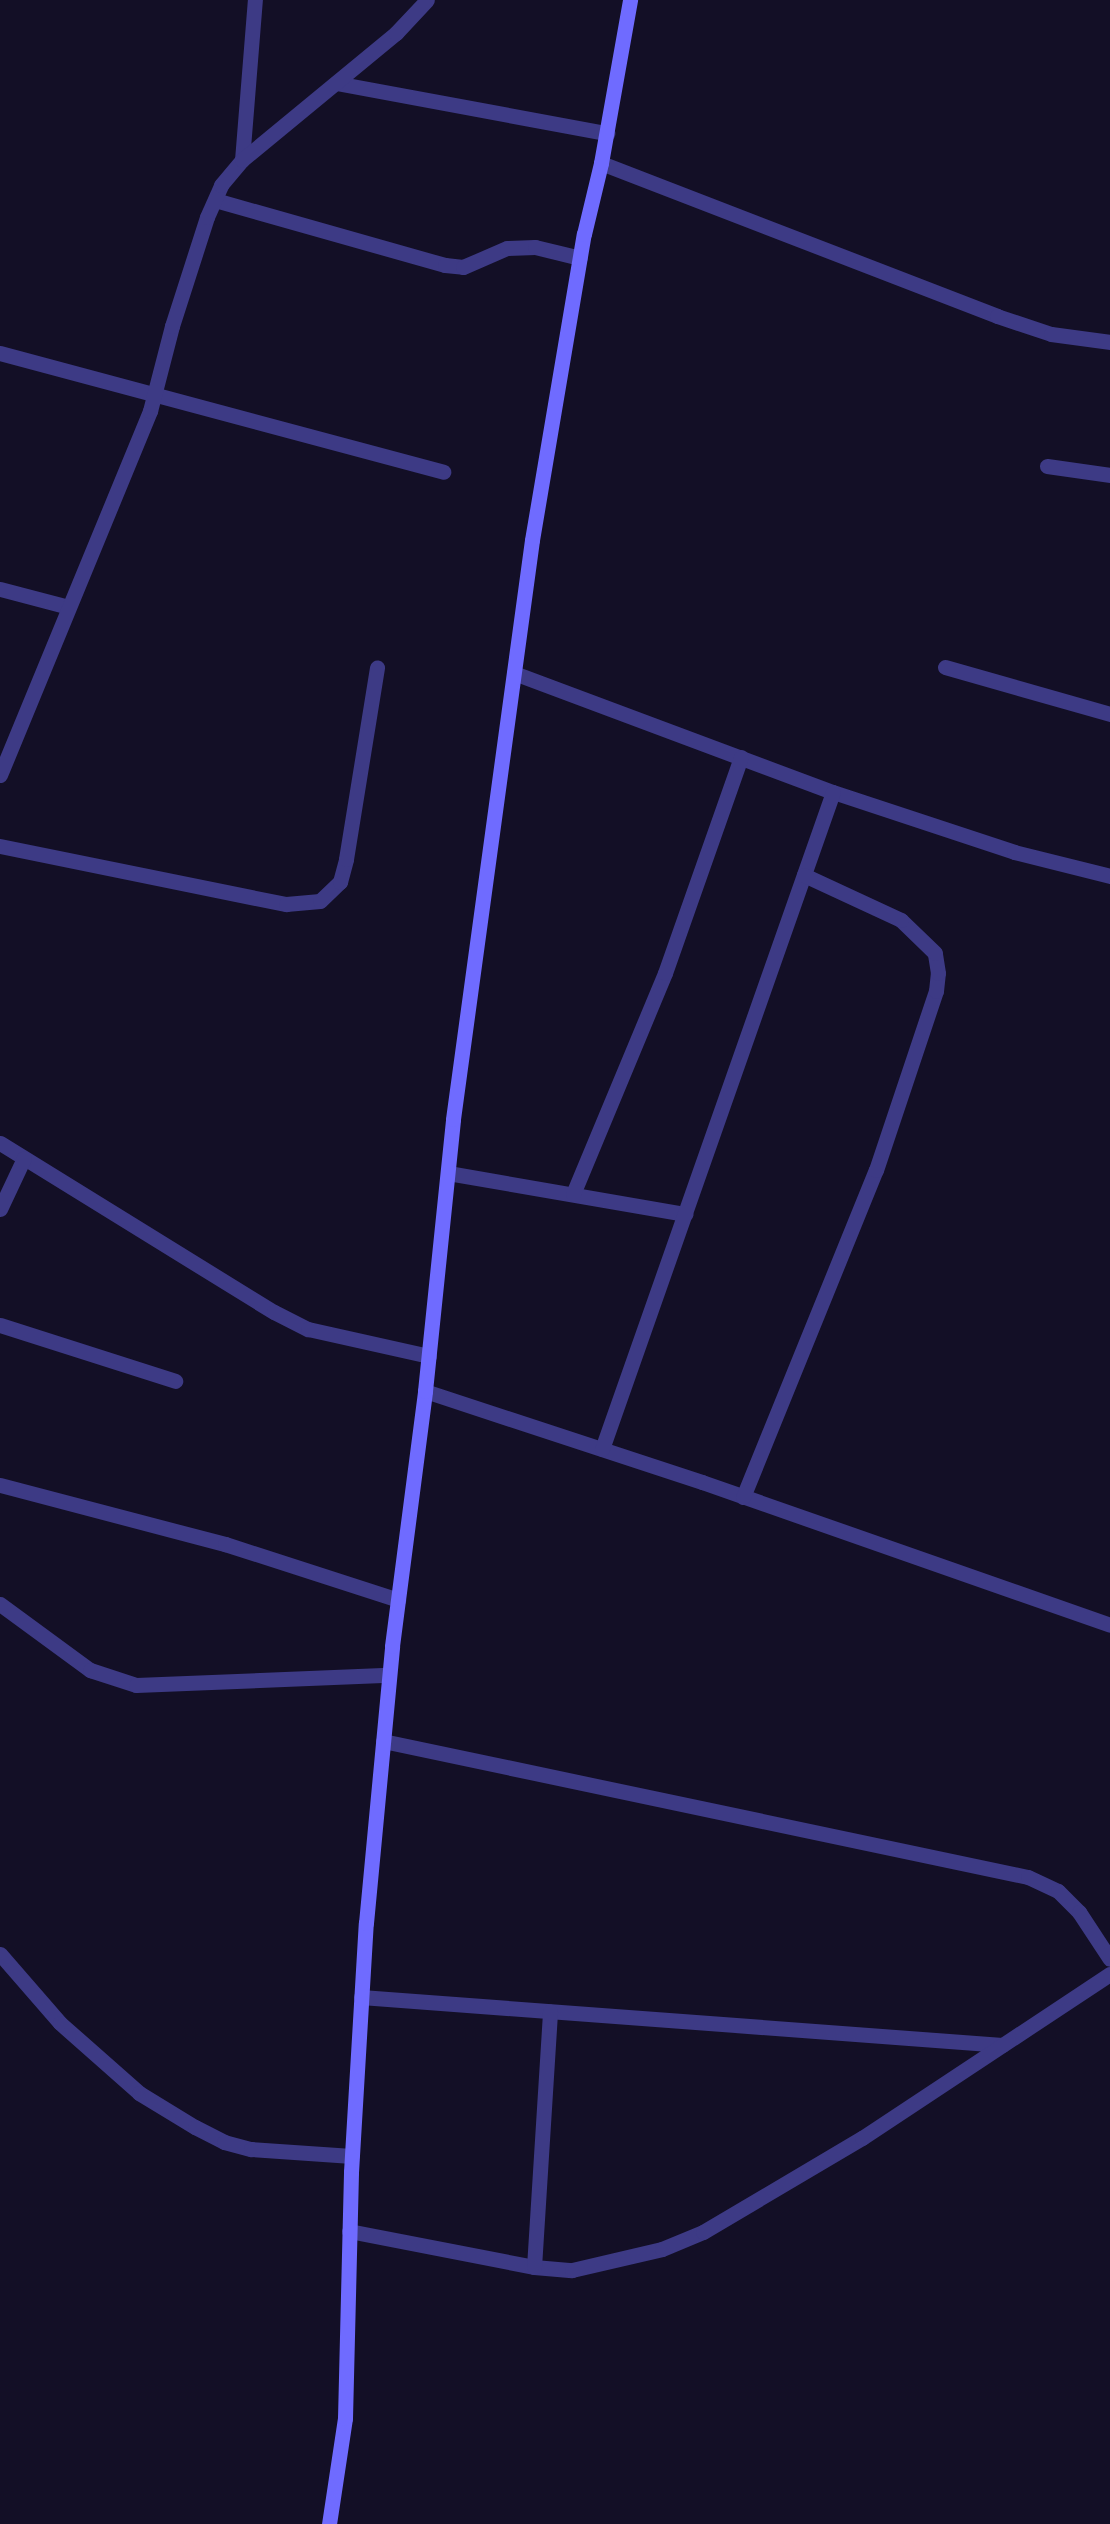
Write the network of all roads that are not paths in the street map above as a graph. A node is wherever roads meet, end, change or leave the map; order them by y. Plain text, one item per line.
1 (255, 0) edge
2 (428, 0) edge
3 (630, 0) edge
4 (336, 83) junction
5 (606, 133) junction
6 (242, 160) junction
7 (602, 163) junction
8 (215, 200) junction
9 (580, 258) junction
10 (1110, 342) edge
11 (0, 353) edge
12 (154, 396) junction
13 (1047, 466) dead end
14 (443, 472) dead end
15 (1110, 475) edge
16 (0, 590) edge
17 (69, 608) junction
18 (377, 667) dead end
19 (945, 667) dead end
20 (514, 673) junction
21 (1110, 714) edge
22 (5, 750) edge
23 (741, 757) junction
24 (0, 775) edge
25 (833, 792) junction
26 (0, 846) edge
27 (804, 875) junction
28 (1110, 876) edge
29 (0, 1143) edge
30 (24, 1158) junction
31 (448, 1173) junction
32 (573, 1194) junction
33 (0, 1209) edge
34 (685, 1214) junction
35 (0, 1325) edge
36 (429, 1356) junction
37 (175, 1381) dead end
38 (426, 1391) junction
39 (603, 1449) junction
40 (0, 1485) edge
41 (743, 1497) junction
42 (398, 1600) junction
43 (0, 1604) edge
44 (6, 1614) edge
45 (1110, 1625) edge
46 (389, 1675) junction
47 (383, 1741) junction
48 (0, 1954) edge
49 (1110, 1959) edge
50 (1110, 1974) edge
51 (361, 1997) junction
52 (550, 2011) junction
53 (1002, 2045) junction
54 (351, 2156) junction
55 (349, 2231) junction
56 (534, 2267) junction
57 (328, 2524) edge

1 - 6 street
2 - 4 street
3 - 5 street
4 - 5 street
4 - 6 street
5 - 7 street
6 - 8 street
7 - 9 street
7 - 10 street
8 - 9 street
8 - 12 street
9 - 20 street
11 - 12 street
12 - 14 street
12 - 17 street
13 - 15 street
16 - 17 street
17 - 22 street
18 - 26 street
19 - 21 street
20 - 23 street
20 - 31 street
22 - 24 street
23 - 25 street
23 - 32 street
25 - 27 street
25 - 28 street
27 - 34 street
27 - 41 street
29 - 30 street
30 - 33 street
30 - 36 street
31 - 32 street
31 - 36 street
32 - 34 street
34 - 39 street
35 - 37 street
36 - 38 street
38 - 39 street
38 - 42 street
39 - 41 street
40 - 42 street
41 - 45 street
42 - 46 street
43 - 44 street
44 - 46 street
46 - 47 street
47 - 49 street
47 - 51 street
48 - 54 street
50 - 53 street
51 - 52 street
51 - 54 street
52 - 53 street
52 - 56 street
53 - 56 street
54 - 55 street
55 - 56 street
55 - 57 street

